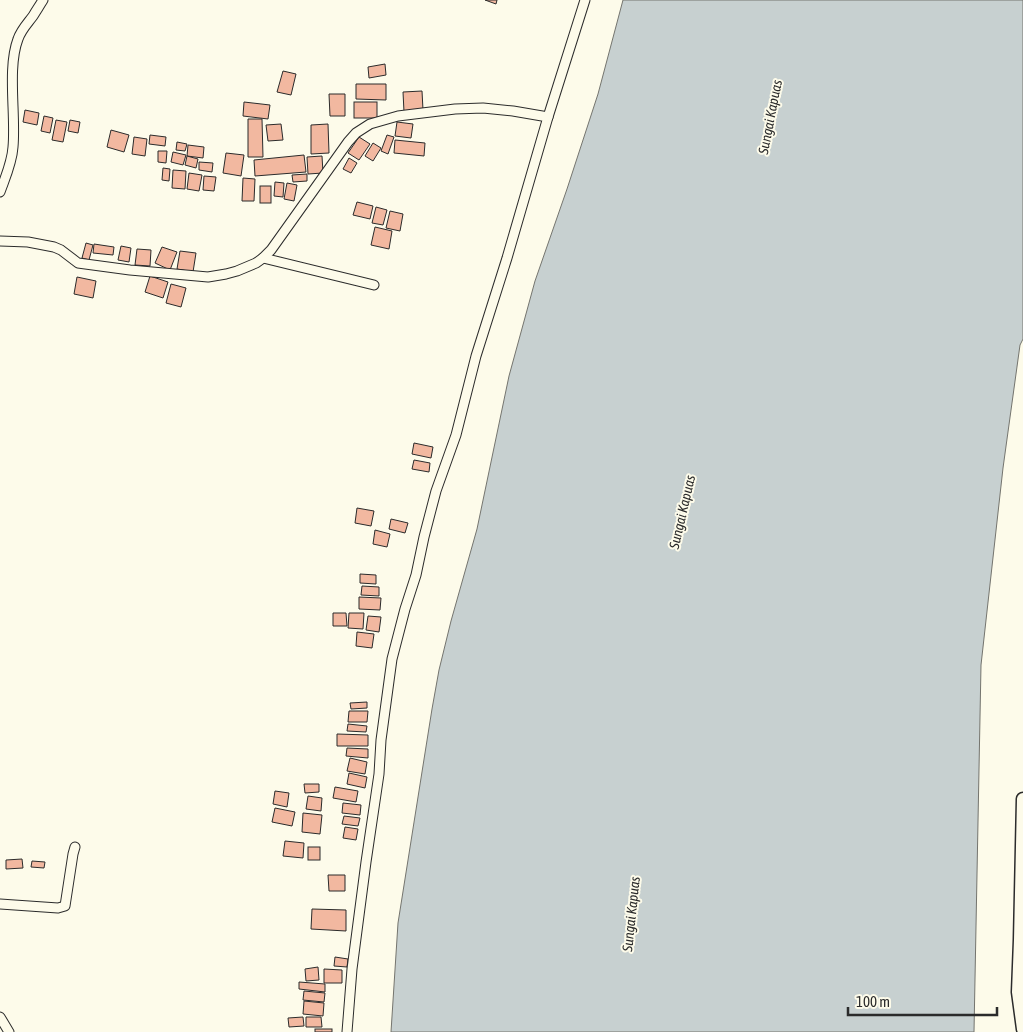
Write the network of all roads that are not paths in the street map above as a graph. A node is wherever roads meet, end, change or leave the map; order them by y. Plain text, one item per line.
1 (43, 0) edge
2 (584, 1) edge
3 (548, 117) junction
4 (0, 192) edge
5 (0, 241) edge
6 (263, 258) junction
7 (374, 285) dead end
8 (1023, 799) edge
9 (75, 847) dead end
10 (0, 904) edge
11 (1022, 940) edge
12 (0, 1017) edge
13 (1023, 1029) edge
14 (9, 1032) edge
15 (347, 1032) edge

1 - 4 street
2 - 3 street
3 - 6 street
3 - 15 street
5 - 6 street
6 - 7 street
8 - 11 street
9 - 10 street
11 - 13 street
12 - 14 street

